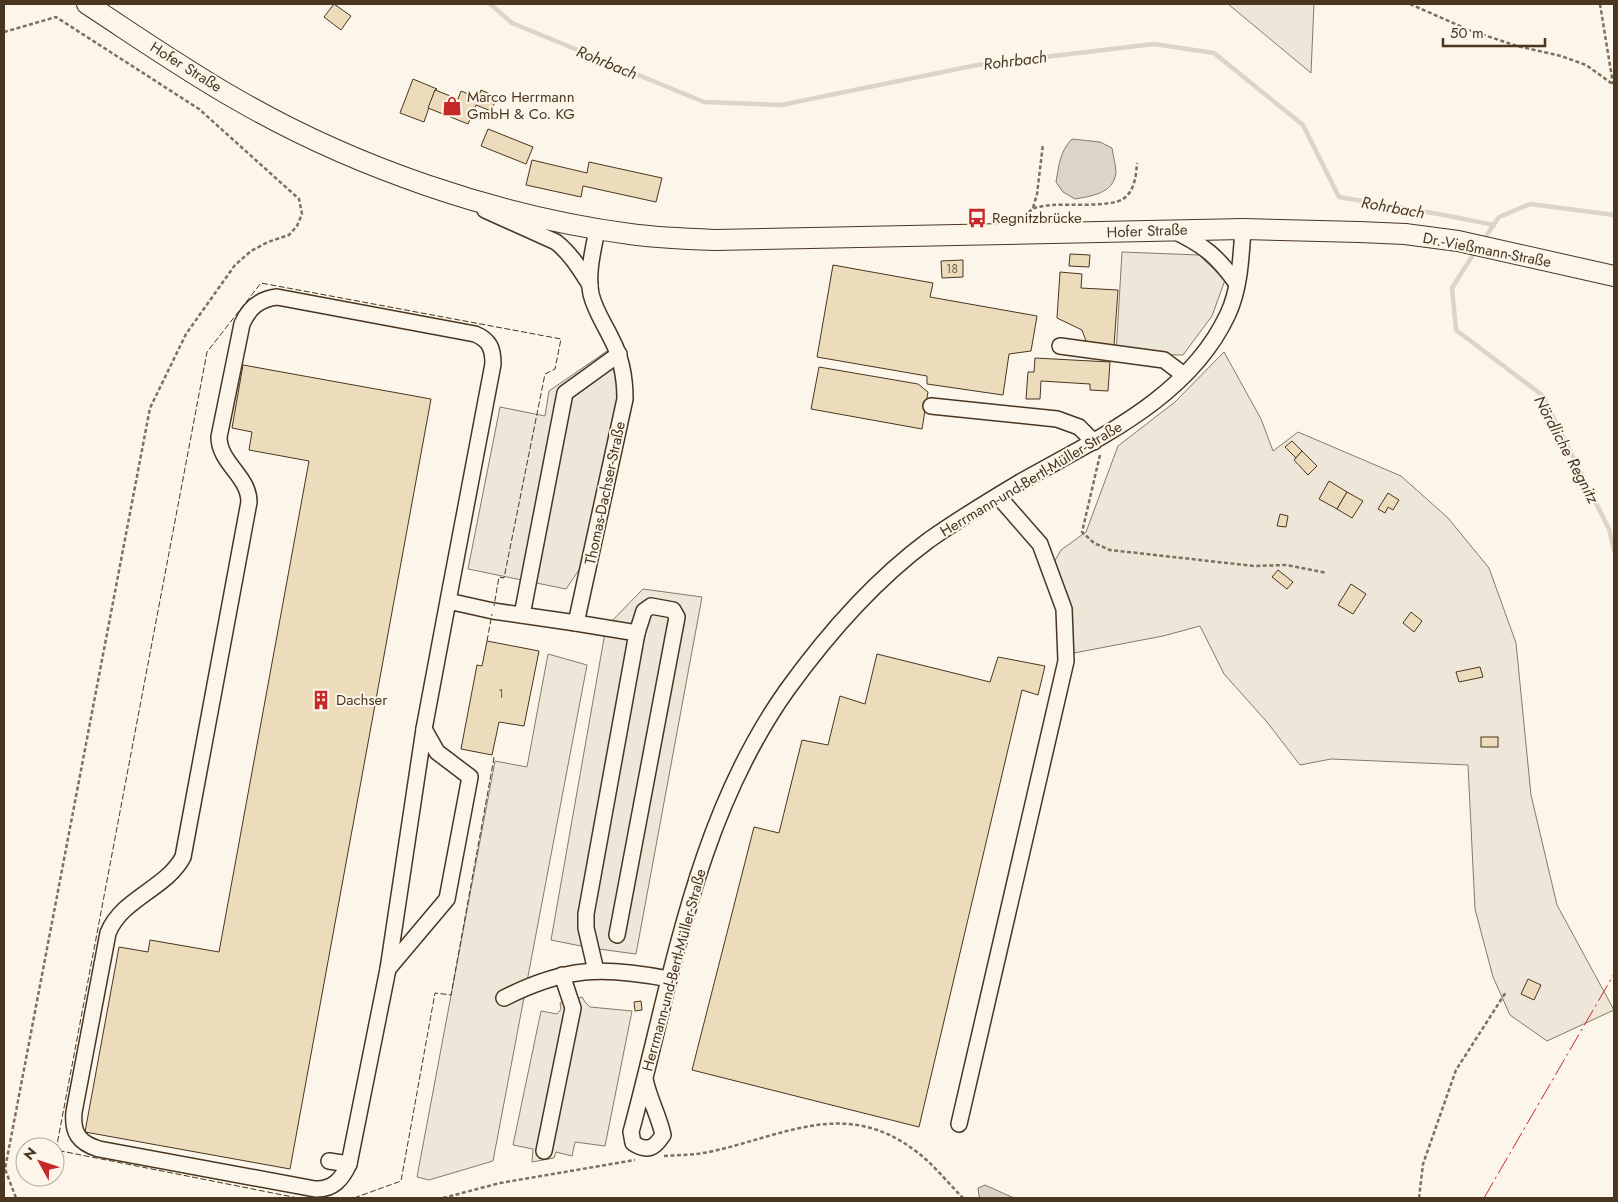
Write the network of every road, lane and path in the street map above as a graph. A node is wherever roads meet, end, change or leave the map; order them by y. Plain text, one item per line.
1 (86, 4) edge
2 (1410, 4) edge
3 (1600, 4) edge
4 (4, 32) edge
5 (1614, 85) edge
6 (1043, 144) dead end
7 (1137, 163) dead end
8 (469, 199) junction
9 (1033, 208) junction
10 (1243, 229) junction
11 (597, 230) junction
12 (1173, 230) junction
13 (1359, 232) joint
14 (1013, 235) junction
15 (1614, 276) edge
16 (1237, 284) junction
17 (590, 285) junction
18 (1060, 346) dead end
19 (619, 354) junction
20 (1184, 375) junction
21 (931, 406) dead end
22 (1100, 438) junction
23 (998, 496) junction
24 (1327, 573) dead end
25 (448, 601) junction
26 (522, 616) junction
27 (576, 622) junction
28 (637, 633) junction
29 (424, 729) junction
30 (617, 935) dead end
31 (388, 970) junction
32 (596, 971) junction
33 (562, 975) junction
34 (669, 979) junction
35 (1506, 992) dead end
36 (504, 998) dead end
37 (645, 1079) junction
38 (959, 1124) dead end
39 (663, 1136) junction
40 (544, 1151) dead end
41 (643, 1159) dead end
42 (329, 1161) dead end
43 (349, 1164) junction
44 (16, 1198) edge
45 (443, 1198) edge
46 (963, 1198) edge
47 (1418, 1198) edge

1 - 8 main road, Hofer Straße
2 - 5 path
3 - 5 path
4 - 44 path
6 - 9 path
7 - 9 path
8 - 11 main road, Hofer Straße
8 - 17 street
9 - 14 path
10 - 12 main road, Hofer Straße
10 - 13 main road, Hofer Straße
10 - 16 street, Herrmann-und-Bertl-Müller-Straße
11 - 14 main road, Hofer Straße
11 - 17 street
12 - 14 main road, Hofer Straße
12 - 16 street
13 - 15 main road, Dr.-Vießmann-Straße
16 - 20 street, Herrmann-und-Bertl-Müller-Straße
17 - 19 street, Thomas-Dachser-Straße
18 - 20 street
19 - 26 street
19 - 27 street, Thomas-Dachser-Straße
20 - 22 street, Herrmann-und-Bertl-Müller-Straße
21 - 22 street
22 - 23 street, Herrmann-und-Bertl-Müller-Straße
22 - 24 path
23 - 34 street, Herrmann-und-Bertl-Müller-Straße
23 - 38 street
25 - 26 street
25 - 29 street
25 - 43 street
26 - 27 street
27 - 28 street
28 - 30 street
28 - 32 street
29 - 31 street
29 - 31 street
31 - 43 street
32 - 33 street
32 - 34 street
33 - 36 street
33 - 40 street
34 - 37 street, Herrmann-und-Bertl-Müller-Straße
35 - 47 path
37 - 39 street, Herrmann-und-Bertl-Müller-Straße
37 - 39 street, Herrmann-und-Bertl-Müller-Straße
39 - 46 path
41 - 45 path
42 - 43 street

